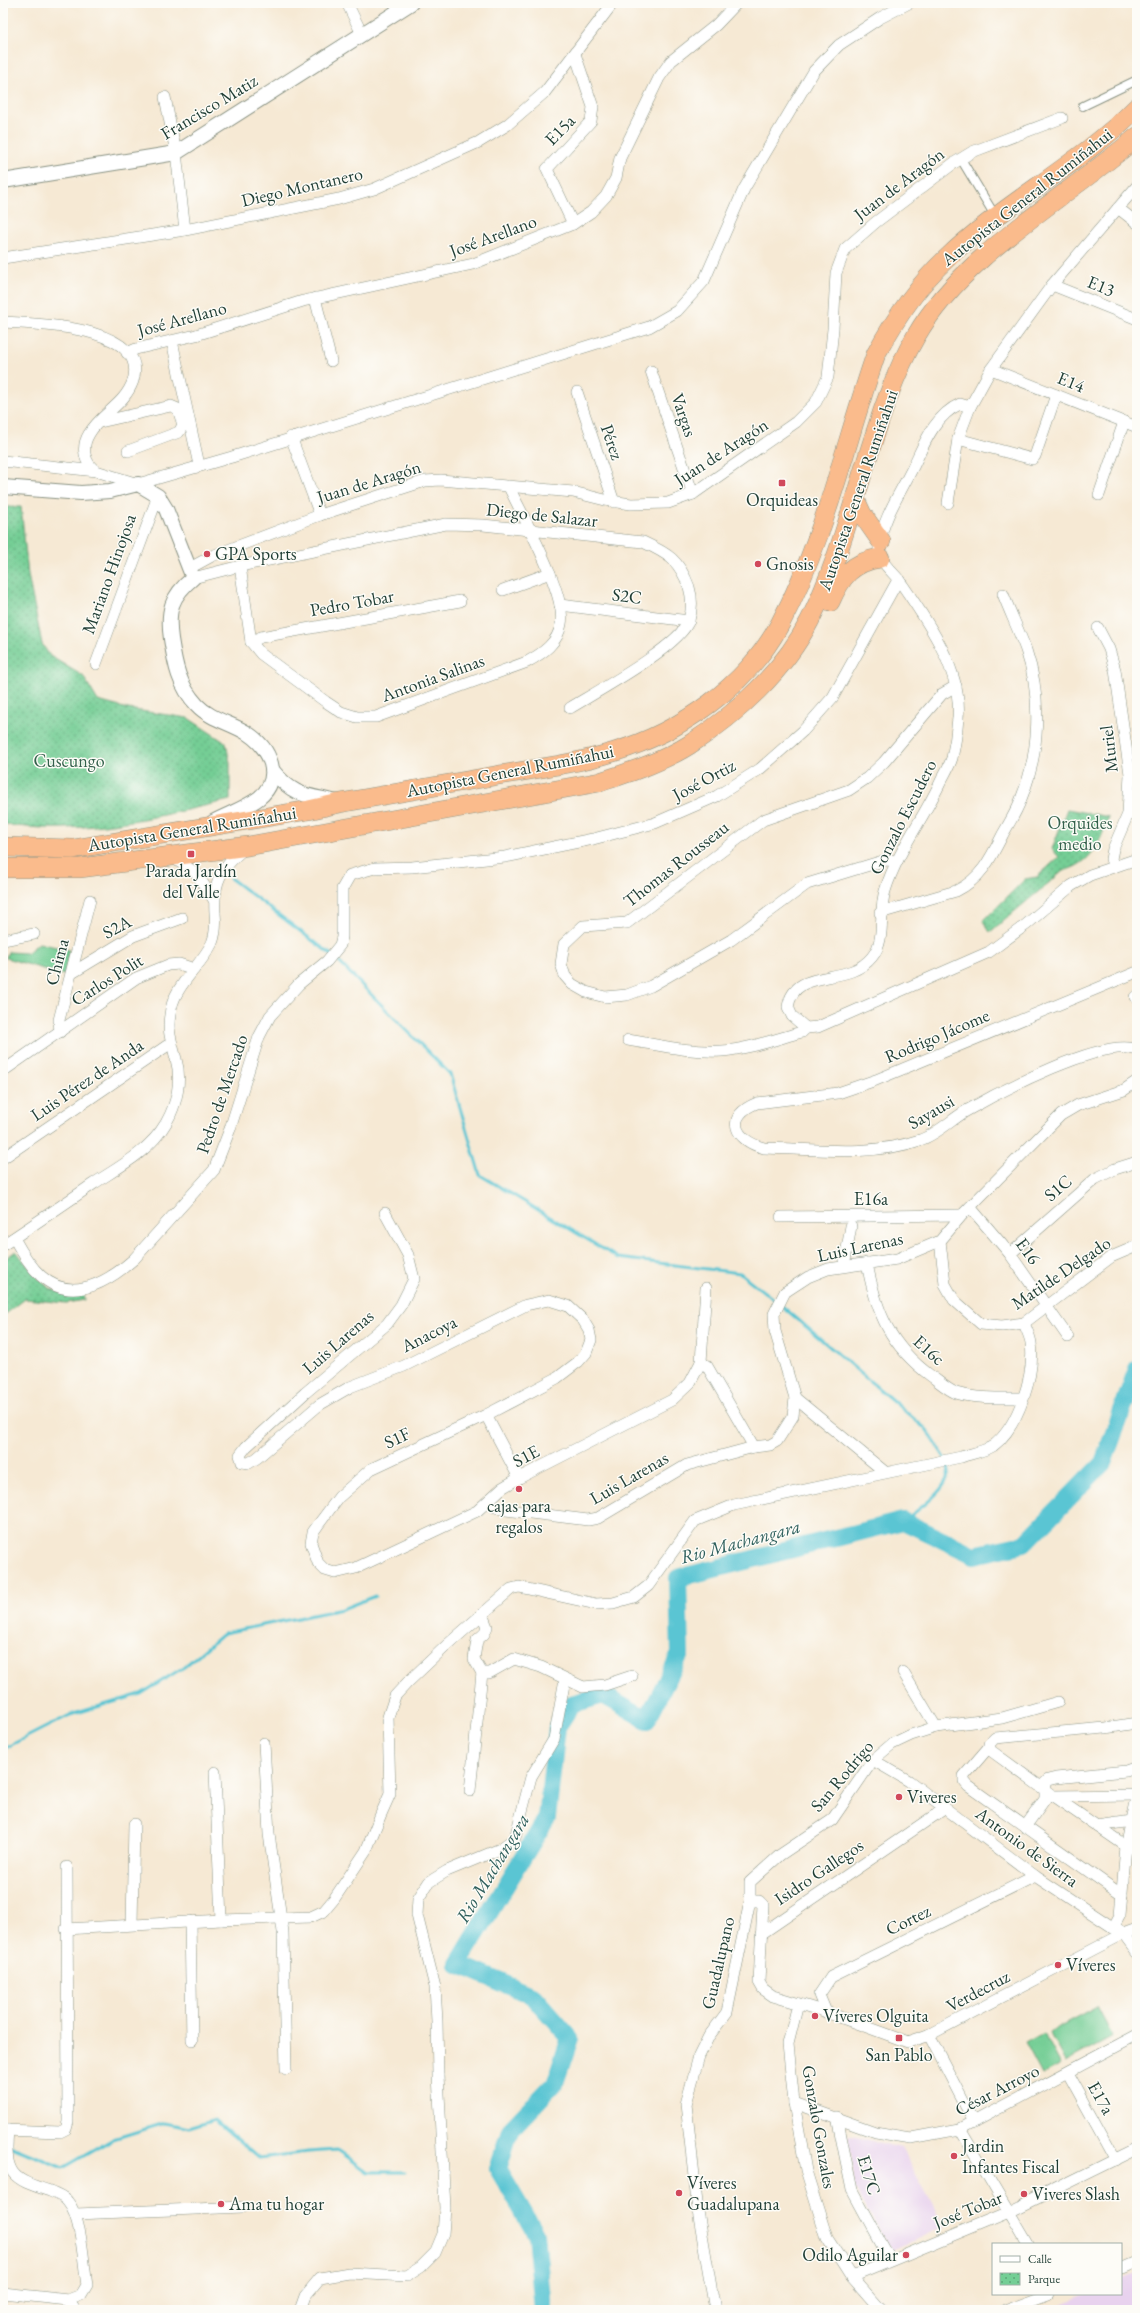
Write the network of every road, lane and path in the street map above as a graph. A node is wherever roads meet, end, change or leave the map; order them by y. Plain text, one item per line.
1 (347, 3) edge
2 (411, 3) edge
3 (613, 3) edge
4 (737, 3) edge
5 (909, 3) edge
6 (362, 34) junction
7 (575, 54) junction
8 (1137, 80) edge
9 (165, 97) dead end
10 (1083, 106) dead end
11 (1137, 107) edge
12 (1062, 118) dead end
13 (1137, 137) edge
14 (176, 152) junction
15 (961, 159) junction
16 (3, 181) edge
17 (1137, 186) edge
18 (1118, 208) junction
19 (991, 209) dead end
20 (1137, 223) edge
21 (573, 224) junction
22 (185, 230) junction
23 (3, 258) edge
24 (1052, 285) junction
25 (315, 298) junction
26 (1137, 319) edge
27 (3, 322) edge
28 (172, 341) junction
29 (127, 353) junction
30 (331, 361) dead end
31 (992, 369) junction
32 (651, 371) dead end
33 (577, 392) dead end
34 (1056, 395) junction
35 (970, 407) junction
36 (1124, 422) junction
37 (97, 423) junction
38 (1137, 427) edge
39 (291, 437) junction
40 (958, 438) junction
41 (128, 451) dead end
42 (3, 461) edge
43 (199, 465) junction
44 (96, 471) junction
45 (138, 484) junction
46 (3, 487) edge
47 (509, 488) junction
48 (693, 494) junction
49 (1099, 495) dead end
50 (158, 496) junction
51 (855, 498) junction
52 (614, 502) junction
53 (948, 503) dead end
54 (320, 515) junction
55 (530, 532) junction
56 (880, 549) junction
57 (240, 566) junction
58 (191, 573) junction
59 (550, 573) junction
60 (898, 580) junction
61 (503, 590) dead end
62 (1003, 594) dead end
63 (460, 601) dead end
64 (560, 605) junction
65 (689, 621) junction
66 (1098, 628) dead end
67 (251, 642) junction
68 (96, 664) dead end
69 (770, 676) junction
70 (956, 686) junction
71 (570, 708) dead end
72 (273, 771) junction
73 (340, 803) junction
74 (204, 826) junction
75 (3, 846) edge
76 (248, 846) junction
77 (170, 856) junction
78 (1137, 859) edge
79 (897, 861) junction
80 (432, 865) joint
81 (1114, 867) junction
82 (3, 868) edge
83 (90, 900) dead end
84 (214, 900) junction
85 (880, 913) junction
86 (182, 918) dead end
87 (34, 934) dead end
88 (4, 942) edge
89 (194, 968) junction
90 (1137, 972) edge
91 (72, 973) junction
92 (806, 1028) junction
93 (60, 1032) junction
94 (628, 1040) dead end
95 (170, 1043) junction
96 (1137, 1050) edge
97 (3, 1071) edge
98 (1137, 1081) edge
99 (744, 1108) joint
100 (3, 1158) edge
101 (1137, 1162) edge
102 (970, 1207) junction
103 (385, 1213) dead end
104 (962, 1215) junction
105 (781, 1217) dead end
106 (851, 1226) dead end
107 (14, 1238) junction
108 (940, 1241) junction
109 (3, 1245) edge
110 (1137, 1246) edge
111 (1010, 1254) junction
112 (867, 1263) junction
113 (844, 1266) junction
114 (706, 1288) dead end
115 (1045, 1306) junction
116 (1024, 1323) junction
117 (1068, 1337) dead end
118 (578, 1362) joint
119 (701, 1362) junction
120 (796, 1398) junction
121 (1023, 1398) junction
122 (486, 1415) junction
123 (754, 1447) junction
124 (257, 1458) joint
125 (886, 1472) junction
126 (519, 1478) junction
127 (488, 1502) junction
128 (356, 1568) joint
129 (482, 1614) junction
130 (903, 1672) dead end
131 (482, 1673) junction
132 (632, 1676) dead end
133 (565, 1680) junction
134 (1058, 1702) dead end
135 (1137, 1723) edge
136 (936, 1727) junction
137 (264, 1743) dead end
138 (989, 1747) junction
139 (873, 1760) junction
140 (1137, 1767) edge
141 (215, 1772) dead end
142 (470, 1791) dead end
143 (1049, 1793) junction
144 (1137, 1796) edge
145 (944, 1809) junction
146 (1132, 1821) junction
147 (134, 1824) dead end
148 (1097, 1826) junction
149 (1025, 1827) junction
150 (1126, 1846) junction
151 (67, 1867) dead end
152 (1035, 1876) junction
153 (1122, 1895) junction
154 (750, 1900) junction
155 (281, 1918) junction
156 (222, 1920) junction
157 (190, 1921) junction
158 (132, 1924) junction
159 (1113, 1928) junction
160 (66, 1929) junction
161 (1137, 1929) edge
162 (761, 1934) junction
163 (1123, 1934) junction
164 (1137, 1953) edge
165 (798, 2004) junction
166 (826, 2012) junction
167 (1137, 2035) edge
168 (929, 2036) junction
169 (192, 2040) dead end
170 (286, 2069) dead end
171 (1068, 2073) junction
172 (794, 2104) junction
173 (837, 2117) junction
174 (974, 2122) junction
175 (960, 2129) junction
176 (6, 2130) edge
177 (1137, 2149) edge
178 (1116, 2160) junction
179 (242, 2208) dead end
180 (1009, 2212) junction
181 (76, 2214) junction
182 (1027, 2243) edge
183 (890, 2260) junction
184 (1137, 2262) edge
185 (1122, 2269) edge
186 (852, 2277) junction
187 (3, 2293) edge
188 (1046, 2295) edge
189 (68, 2300) junction
190 (75, 2310) edge
191 (300, 2310) edge
192 (714, 2310) edge
193 (881, 2310) edge
194 (1006, 2310) edge

1 - 6 street
2 - 6 street, Francisco Matiz
3 - 7 street, Diego Montanero
4 - 21 street, José Arellano
5 - 39 street
6 - 14 street, Francisco Matiz
7 - 21 street, E15a
7 - 22 street, Diego Montanero
8 - 10 street
9 - 14 street
11 - 73 highway, Autopista General Rumiñahui
12 - 15 street, Juan de Aragón
13 - 51 highway, Autopista General Rumiñahui
14 - 16 street, Francisco Matiz
14 - 22 street
15 - 19 street
15 - 48 street, Juan de Aragón
17 - 18 street
18 - 20 street
18 - 24 street
21 - 25 street, José Arellano
22 - 23 street, Diego Montanero
24 - 26 street, E13
24 - 31 street
25 - 28 street, José Arellano
25 - 30 street
27 - 29 street
28 - 29 street, José Arellano
28 - 43 street
29 - 37 street
31 - 34 street, E14
31 - 35 street
32 - 48 street, Vargas
33 - 52 street, Pérez
34 - 36 street, E14
34 - 40 street
35 - 40 street
35 - 56 street
36 - 38 street, E14
36 - 49 street
37 - 41 street
37 - 44 street
39 - 43 street
39 - 54 street
40 - 53 street
42 - 44 street, Mariano Hinojosa
43 - 45 street
44 - 45 street, Mariano Hinojosa
45 - 46 street
45 - 50 street, Mariano Hinojosa
47 - 52 street, Juan de Aragón
47 - 54 street, Juan de Aragón
47 - 55 street, Antonia Salinas
48 - 52 street, Juan de Aragón
50 - 58 street, Mariano Hinojosa
50 - 68 street, Mariano Hinojosa
51 - 56 highway
51 - 69 highway, Autopista General Rumiñahui
54 - 58 street, Juan de Aragón
55 - 57 street, Diego de Salazar
55 - 59 street, Antonia Salinas
55 - 65 street, Diego de Salazar
56 - 60 street, Gonzalo Escudero
56 - 69 highway
57 - 58 street, Diego de Salazar
57 - 67 street
58 - 72 street
59 - 61 street
59 - 64 street, Antonia Salinas
60 - 70 street, Gonzalo Escudero
60 - 80 street, José Ortiz
62 - 85 street
63 - 67 street, Pedro Tobar
64 - 65 street, S2C
64 - 67 street, Antonia Salinas
65 - 71 street
66 - 81 street, Muriel
69 - 76 highway, Autopista General Rumiñahui
70 - 79 street, Gonzalo Escudero
70 - 79 street, Thomas Rousseau
72 - 73 street
72 - 74 street
73 - 74 highway, Autopista General Rumiñahui
74 - 75 highway, Autopista General Rumiñahui
76 - 77 highway, Autopista General Rumiñahui
76 - 84 street
77 - 82 highway, Autopista General Rumiñahui
77 - 84 street
78 - 81 street
79 - 85 street, Gonzalo Escudero
80 - 107 street, Pedro de Mercado
81 - 92 street
83 - 91 street, Chima
84 - 89 street
85 - 92 street, Gonzalo Escudero
86 - 91 street, S2A
87 - 88 street
89 - 93 street, Carlos Polit
89 - 95 street
90 - 99 street, Rodrigo Jácome
91 - 93 street, Chima
92 - 94 street
93 - 97 street, Carlos Polit
95 - 100 street, Luis Pérez de Anda
95 - 107 street
96 - 99 street, Sayausi
98 - 102 street, Luis Larenas
101 - 111 street, S1C
102 - 104 street, Luis Larenas
102 - 111 street, E16
103 - 124 street, Luis Larenas
104 - 105 street, E16a
104 - 108 street, Luis Larenas
106 - 113 street
107 - 109 street
108 - 112 street, Luis Larenas
108 - 116 street, Matilde Delgado
110 - 115 street, Matilde Delgado
111 - 115 street, E16
112 - 113 street, Luis Larenas
112 - 121 street, E16c
113 - 120 street, Luis Larenas
114 - 119 street
115 - 116 street, Matilde Delgado
115 - 117 street, E16
116 - 121 street
118 - 122 street, S1F
118 - 124 street, Anacoya
119 - 123 street
119 - 126 street, S1E
120 - 123 street, Luis Larenas
120 - 125 street
121 - 125 street
122 - 126 street
122 - 128 street, S1F
123 - 127 street, Luis Larenas
125 - 129 street
126 - 127 street, S1E
127 - 128 street, S1E
129 - 131 street
129 - 155 street
130 - 136 street
131 - 133 street
131 - 142 street
132 - 133 street
133 - 191 street
134 - 136 street, San Rodrigo
135 - 138 street
136 - 139 street, San Rodrigo
137 - 155 street
138 - 143 street
138 - 149 street
139 - 145 street, Antonio de Sierra
139 - 154 street, San Rodrigo
140 - 143 street
141 - 156 street
143 - 144 street
143 - 148 street
143 - 149 street
144 - 146 street
145 - 152 street, Antonio de Sierra
145 - 162 street, Isidro Gallegos
146 - 148 street
146 - 150 street
147 - 158 street
148 - 150 street
149 - 153 street
150 - 153 street
151 - 160 street
152 - 159 street, Antonio de Sierra
152 - 166 street, Cortez
153 - 159 street
154 - 162 street
154 - 192 street, Guadalupano
155 - 156 street
155 - 170 street
156 - 157 street
157 - 158 street
157 - 169 street
158 - 160 street
159 - 163 street, Antonio de Sierra
160 - 176 street
161 - 163 street, Verdecruz
162 - 165 street, Verdecruz
163 - 164 street, Antonio de Sierra
163 - 168 street, Verdecruz
165 - 166 street, Verdecruz
165 - 172 street, Gonzalo Gonzales
166 - 168 street, Verdecruz
167 - 171 street, César Arroyo
168 - 174 street
171 - 174 street, César Arroyo
171 - 178 street, E17a
172 - 173 street, César Arroyo
172 - 186 street, Gonzalo Gonzales
173 - 175 street, César Arroyo
173 - 183 street, E17C
174 - 175 street, César Arroyo
175 - 180 street
176 - 181 street
177 - 178 street, José Tobar
178 - 180 street, José Tobar
179 - 181 street
180 - 182 street
180 - 183 street, José Tobar
181 - 189 street
183 - 186 street, José Tobar
184 - 185 street
186 - 193 street, Gonzalo Gonzales
187 - 189 street
188 - 194 street
189 - 190 street

